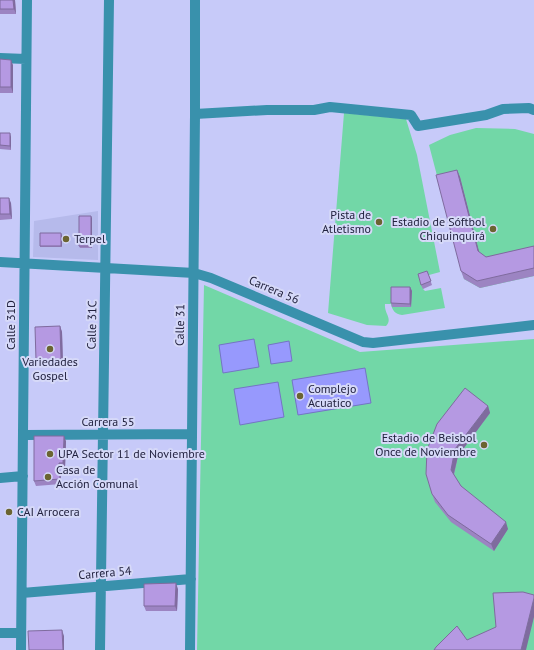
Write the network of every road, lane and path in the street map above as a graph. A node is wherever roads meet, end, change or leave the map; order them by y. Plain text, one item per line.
1 (27, 0) edge
2 (109, 0) edge
3 (195, 0) edge
4 (0, 58) edge
5 (26, 59) junction
6 (534, 110) edge
7 (196, 114) junction
8 (0, 262) edge
9 (24, 264) junction
10 (106, 268) junction
11 (194, 273) junction
12 (534, 325) edge
13 (192, 434) junction
14 (24, 435) junction
15 (103, 435) junction
16 (23, 476) junction
17 (0, 478) edge
18 (191, 579) junction
19 (101, 586) junction
20 (22, 593) junction
21 (0, 633) edge
22 (21, 633) junction
23 (21, 650) edge
24 (100, 650) edge
25 (190, 650) edge

1 - 5 street, Calle 31D
2 - 10 street, Calle 31C
3 - 7 street, Calle 31
4 - 5 street
5 - 9 street, Calle 31D
6 - 7 street
7 - 11 street, Calle 31
8 - 9 street, Carrera 56
9 - 10 street, Carrera 56
9 - 14 street, Calle 31D
10 - 11 street, Carrera 56
10 - 15 street, Calle 31C
11 - 12 street, Carrera 56
11 - 13 street, Calle 31
13 - 15 street, Carrera 55
13 - 18 street, Calle 31
14 - 15 street, Carrera 55
14 - 16 street, Calle 31D
15 - 19 street, Calle 31C
16 - 17 street
16 - 20 street, Calle 31D
18 - 19 street, Carrera 54
18 - 25 street, Calle 31
19 - 20 street, Carrera 54
19 - 24 street, Calle 31C
20 - 22 street, Calle 31D
21 - 22 street
22 - 23 street, Calle 31D

